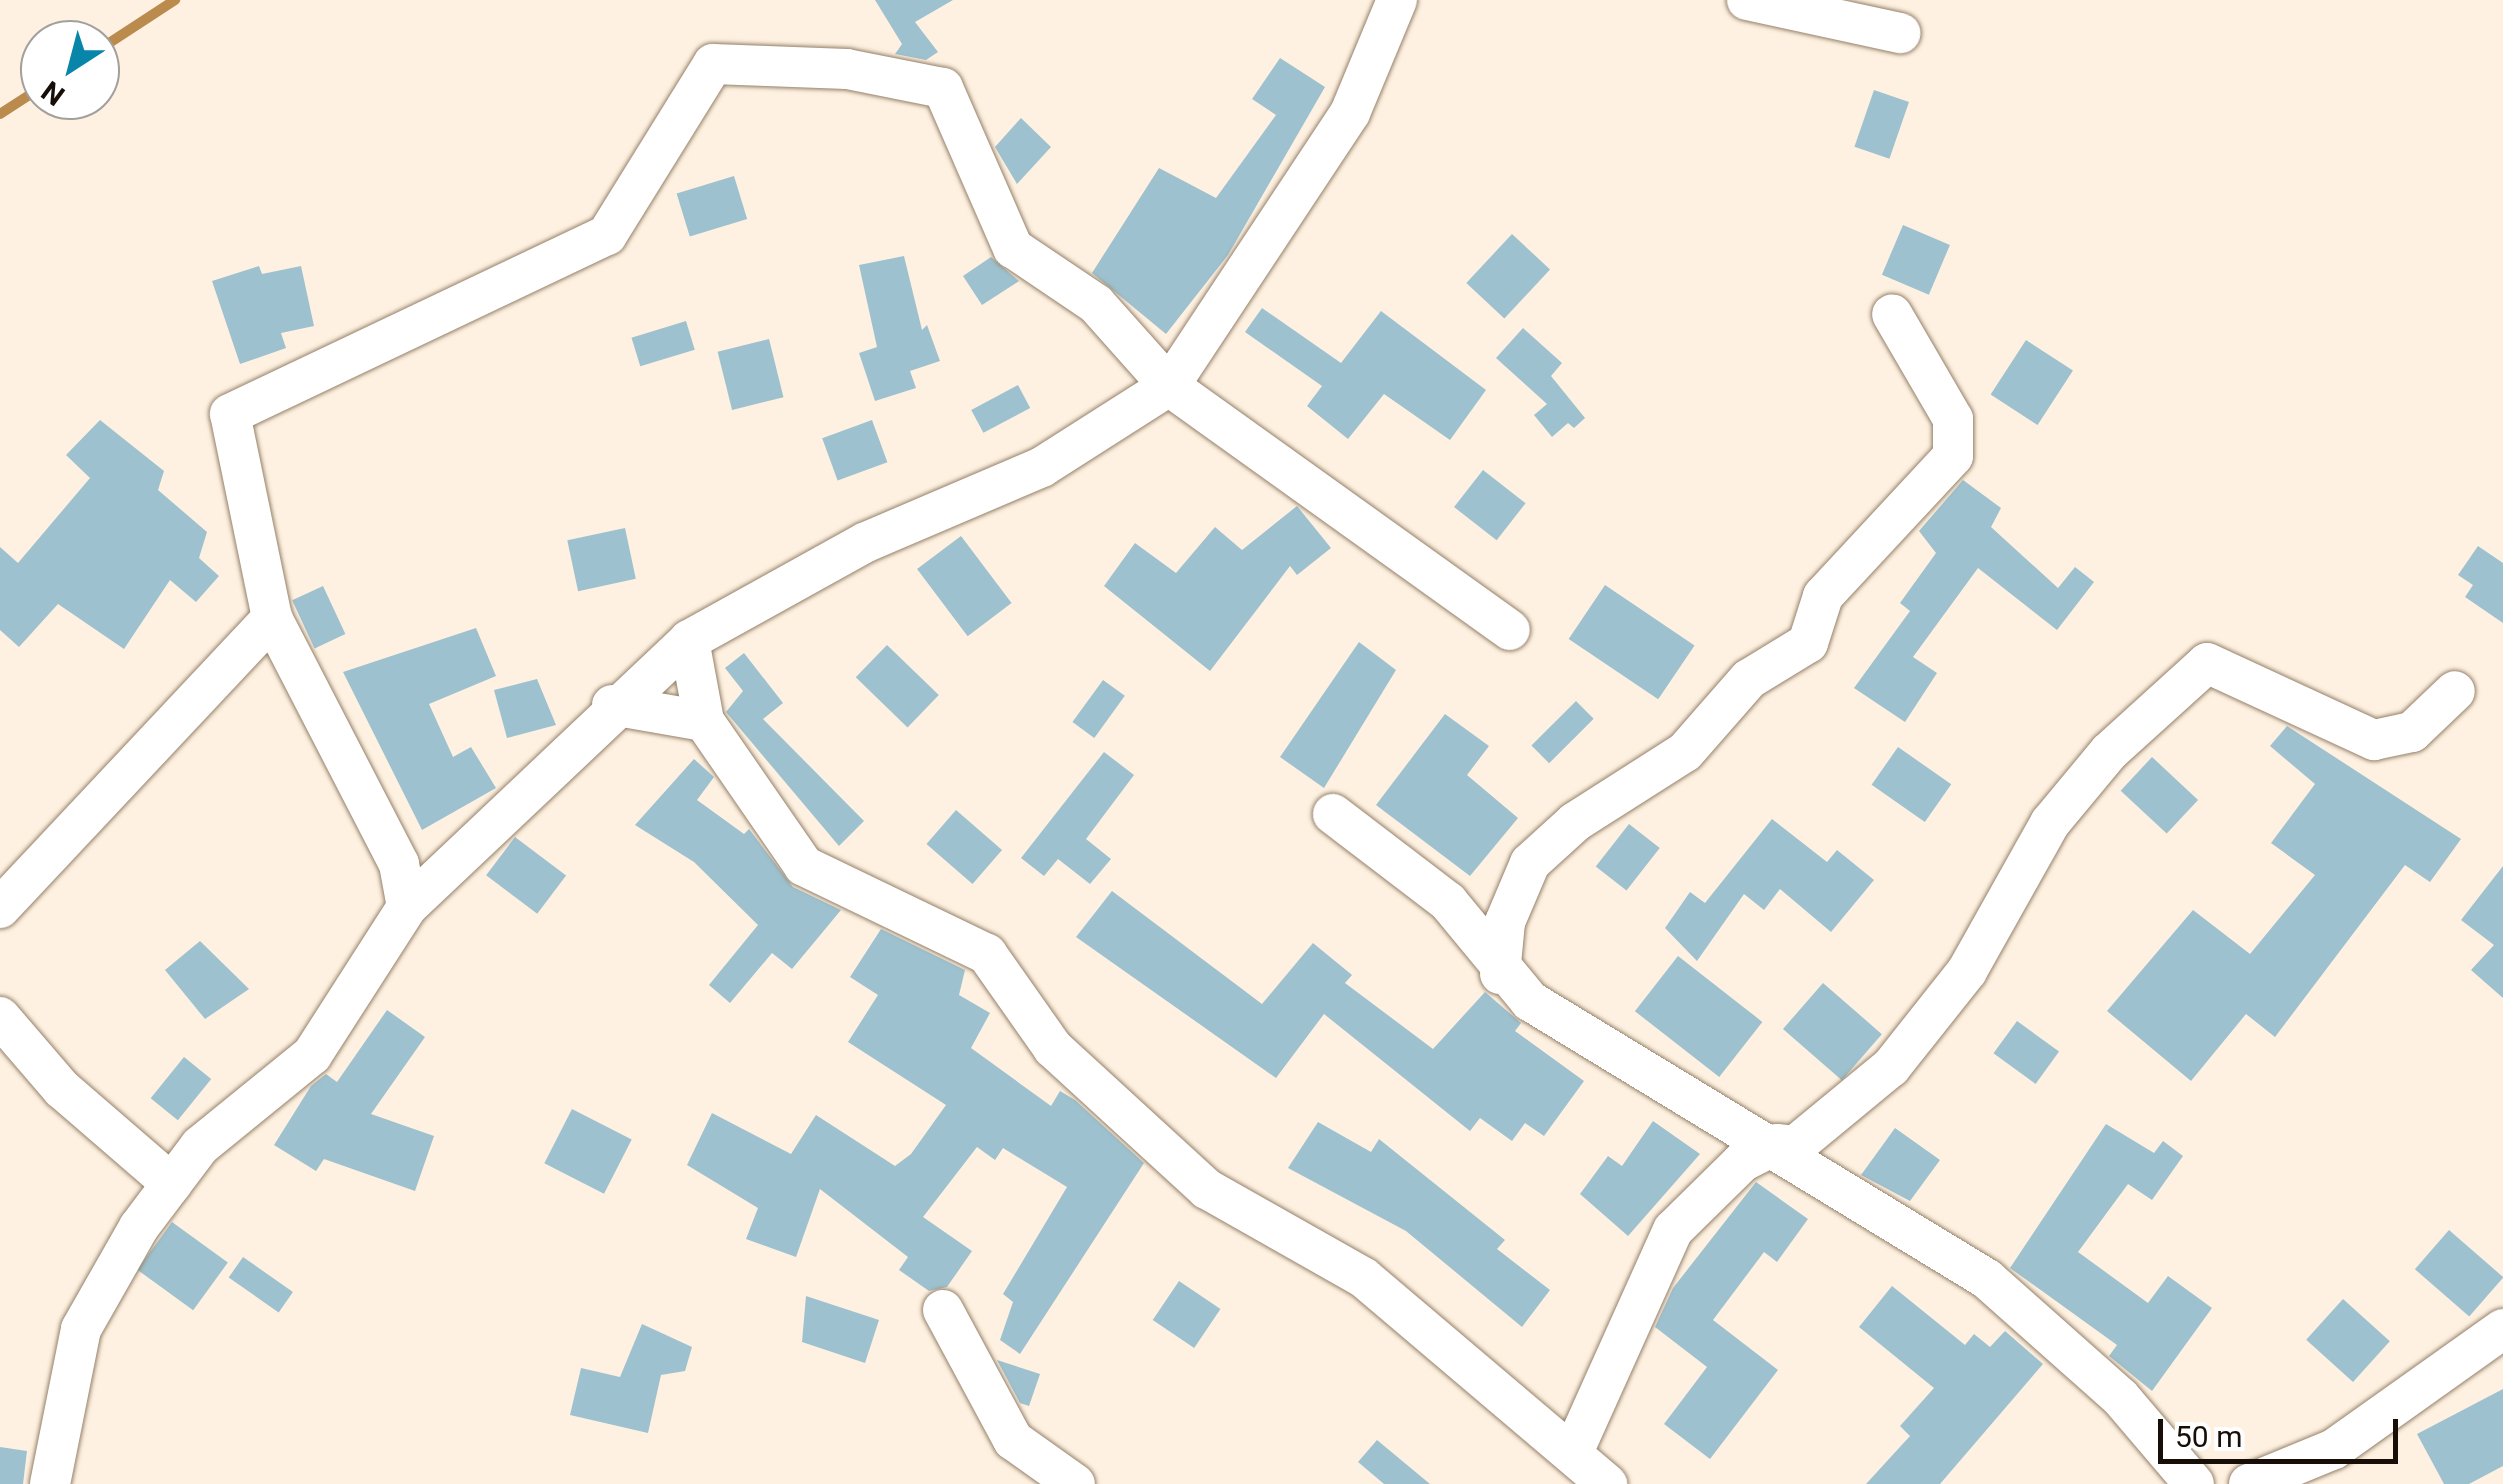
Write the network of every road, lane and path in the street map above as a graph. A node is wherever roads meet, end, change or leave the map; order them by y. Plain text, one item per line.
1 (1397, 0) edge
2 (1747, 0) edge
3 (1900, 32) dead end
4 (1892, 314) dead end
5 (1168, 386) junction
6 (272, 618) junction
7 (1510, 630) dead end
8 (689, 640) junction
9 (2456, 690) dead end
10 (612, 705) junction
11 (704, 721) junction
12 (1333, 814) dead end
13 (407, 907) junction
14 (0, 908) edge
15 (1500, 974) junction
16 (0, 1017) edge
17 (1777, 1144) junction
18 (172, 1184) junction
19 (943, 1310) dead end
20 (2503, 1329) edge
21 (1574, 1450) junction
22 (50, 1484) edge
23 (1076, 1484) edge
24 (1608, 1484) edge
25 (2194, 1484) edge
26 (2248, 1484) edge

1 - 5 street
2 - 3 street
4 - 15 street
5 - 6 street
5 - 7 street
5 - 8 street
6 - 13 street
6 - 14 street
8 - 10 street
8 - 11 street
9 - 17 street
10 - 11 street
10 - 13 street
11 - 21 street
12 - 15 street
13 - 18 street
15 - 17 street
16 - 18 street
17 - 21 street
17 - 25 street
18 - 22 street
19 - 23 street
20 - 26 street
21 - 24 street

